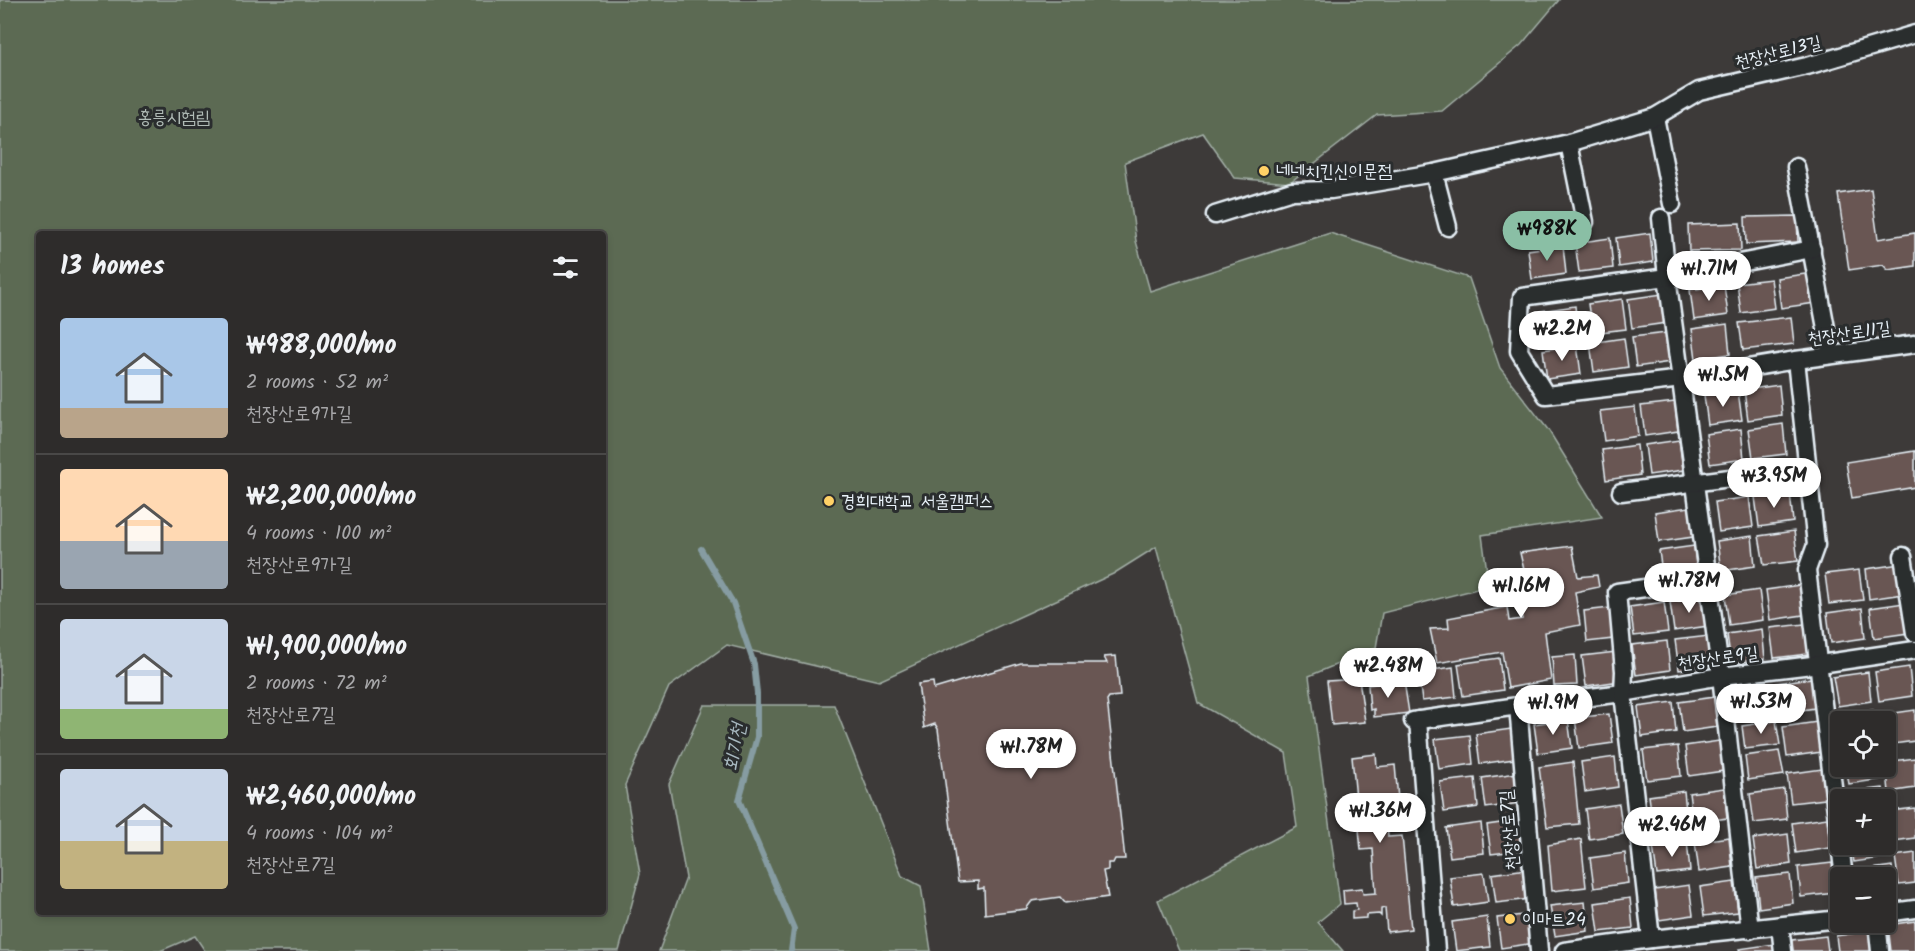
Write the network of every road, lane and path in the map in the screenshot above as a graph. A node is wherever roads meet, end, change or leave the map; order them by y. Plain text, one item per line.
1 (1915, 34) edge
2 (1654, 117) junction
3 (1569, 142) junction
4 (1796, 167) dead end
5 (1434, 172) junction
6 (1672, 204) dead end
7 (1215, 215) dead end
8 (1661, 218) dead end
9 (1585, 222) dead end
10 (1448, 227) dead end
11 (1812, 249) junction
12 (1667, 277) junction
13 (1915, 344) edge
14 (1831, 355) junction
15 (1796, 360) junction
16 (1682, 380) junction
17 (1807, 468) junction
18 (1695, 483) junction
19 (1621, 492) dead end
20 (1903, 556) dead end
21 (1659, 586) dead end
22 (1915, 633) edge
23 (1915, 650) edge
24 (1820, 664) junction
25 (1721, 676) junction
26 (1623, 693) junction
27 (1518, 706) junction
28 (1843, 867) edge
29 (1915, 909) edge
30 (1896, 912) edge
31 (1830, 920) edge
32 (1780, 926) junction
33 (1750, 930) junction
34 (1878, 933) edge
35 (1651, 939) junction
36 (1436, 951) edge
37 (1539, 951) edge
38 (1564, 951) edge
39 (1783, 951) edge
40 (1880, 951) edge

1 - 2 street, 천장산로13길
2 - 3 street, 천장산로13길
2 - 6 street
3 - 5 street, 천장산로13길
3 - 9 street
4 - 11 street
5 - 7 street, 천장산로13길
5 - 10 street
8 - 12 street
11 - 12 street
11 - 14 street
12 - 16 street
12 - 16 street, 천장산로11길
13 - 14 street, 천장산로11길
14 - 15 street, 천장산로11길
15 - 16 street, 천장산로11길
15 - 17 street
16 - 18 street
17 - 18 street
17 - 24 street
18 - 19 street
18 - 25 street
20 - 22 street
21 - 26 street
23 - 24 street, 천장산로9길
24 - 25 street, 천장산로9길
24 - 28 street
25 - 26 street, 천장산로9길
25 - 33 street
26 - 27 street, 천장산로9길
26 - 35 street
27 - 36 street, 천장산로9길
27 - 37 street, 천장산로7길
29 - 30 street
31 - 32 street
32 - 33 street
32 - 39 street
33 - 35 street
34 - 40 street
35 - 38 street

